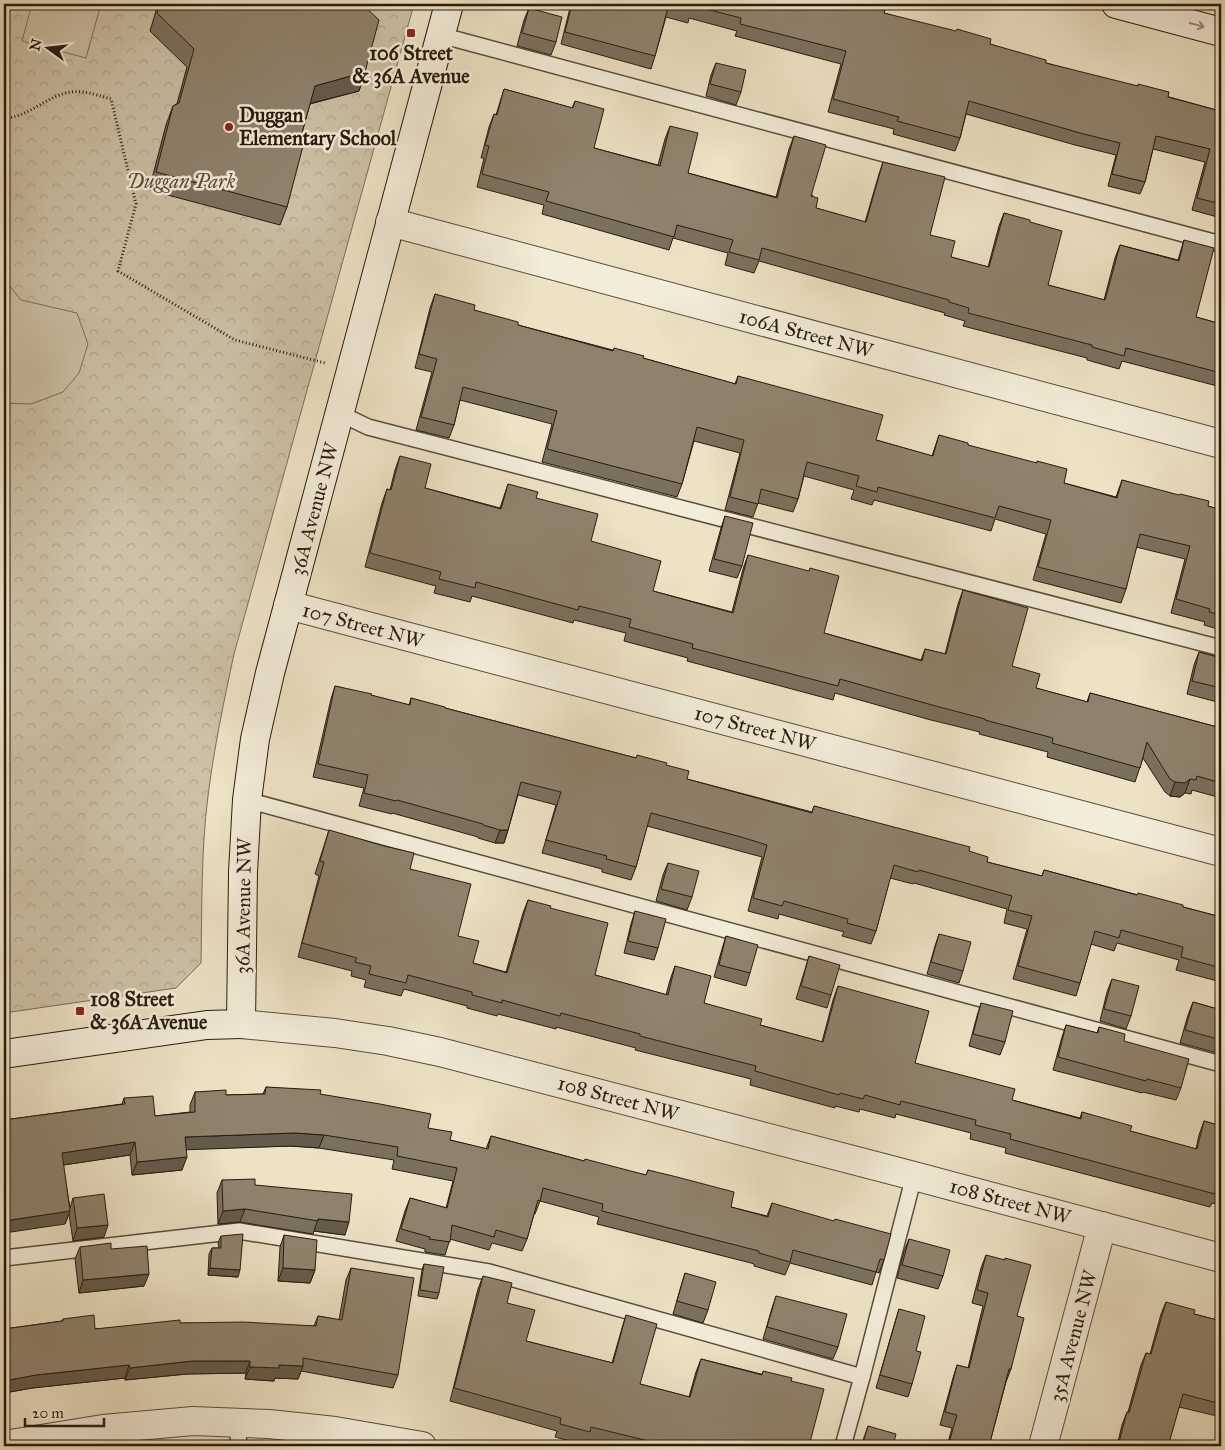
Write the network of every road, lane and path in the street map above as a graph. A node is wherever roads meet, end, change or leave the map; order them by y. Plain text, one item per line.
1 (449, 4) edge
2 (1116, 4) edge
3 (1221, 32) edge
4 (440, 35) junction
5 (4, 118) edge
6 (390, 222) junction
7 (1221, 244) edge
8 (350, 370) junction
9 (339, 413) junction
10 (1221, 444) edge
11 (288, 605) junction
12 (1221, 648) edge
13 (247, 800) junction
14 (1221, 852) edge
15 (241, 1024) junction
16 (4, 1054) edge
17 (1221, 1064) edge
18 (914, 1176) junction
19 (1102, 1226) junction
20 (4, 1258) edge
21 (1221, 1258) edge
22 (862, 1377) junction
23 (238, 1435) edge
24 (11, 1445) edge
25 (422, 1446) edge
26 (843, 1446) edge
27 (1043, 1446) edge

1 - 4 street, 36A Avenue NW
2 -> 3 street
4 - 6 street, 36A Avenue NW
4 - 7 lane
5 - 8 path
6 - 8 street, 36A Avenue NW
6 - 10 street, 106A Street NW
8 - 9 street, 36A Avenue NW
9 - 11 street, 36A Avenue NW
9 - 12 lane
11 - 13 street, 36A Avenue NW
11 - 14 street, 107 Street NW
13 - 15 street, 36A Avenue NW
13 - 17 lane
15 - 16 street, 108 Street NW
15 - 18 street, 108 Street NW
18 - 19 street, 108 Street NW
18 - 22 lane
19 - 21 street, 108 Street NW
19 - 27 street, 35A Avenue NW
20 - 22 lane
22 - 26 lane
23 - 24 street
23 - 25 street

